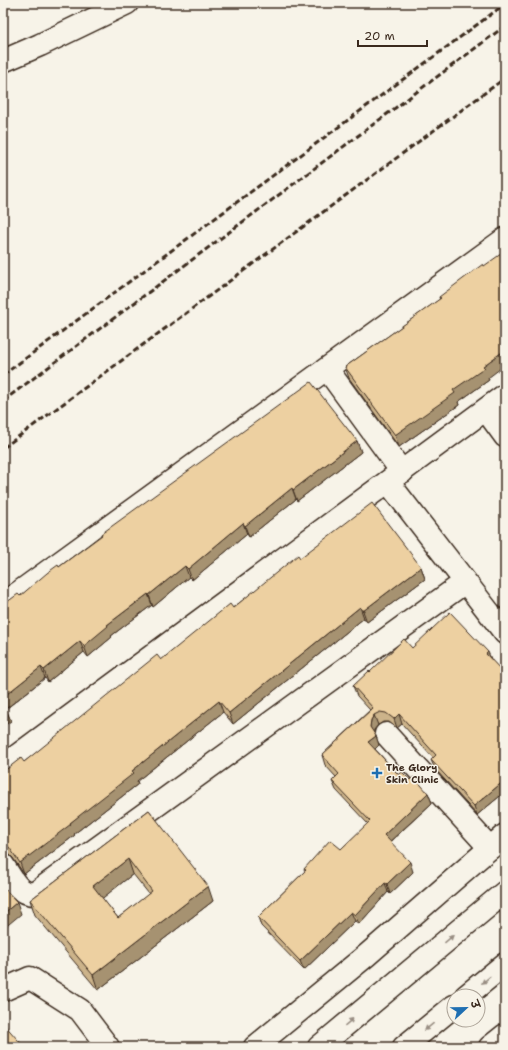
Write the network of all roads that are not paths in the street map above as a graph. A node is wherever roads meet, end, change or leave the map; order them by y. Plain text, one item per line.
1 (127, 3) edge
2 (3, 62) edge
3 (505, 238) edge
4 (327, 370) junction
5 (505, 395) edge
6 (486, 410) junction
7 (505, 436) edge
8 (395, 477) junction
9 (465, 582) junction
10 (3, 604) edge
11 (505, 633) edge
12 (386, 734) dead end
13 (3, 766) edge
14 (497, 842) edge
15 (3, 865) edge
16 (505, 892) edge
17 (505, 964) edge
18 (476, 988) edge
19 (3, 990) edge
20 (446, 1013) edge
21 (505, 1035) edge
22 (108, 1047) edge
23 (255, 1047) edge
24 (319, 1047) edge
25 (404, 1047) edge
26 (490, 1047) edge

1 - 2 street
3 - 4 street
4 - 8 street
4 - 10 street
5 - 6 street
6 - 7 street
6 - 8 street
8 - 9 street
8 - 13 street
9 - 11 street
9 - 15 street
12 - 14 street
14 - 23 street
24 -> 16 street
17 -> 18 street
19 - 22 street
20 -> 25 street
21 - 26 street

